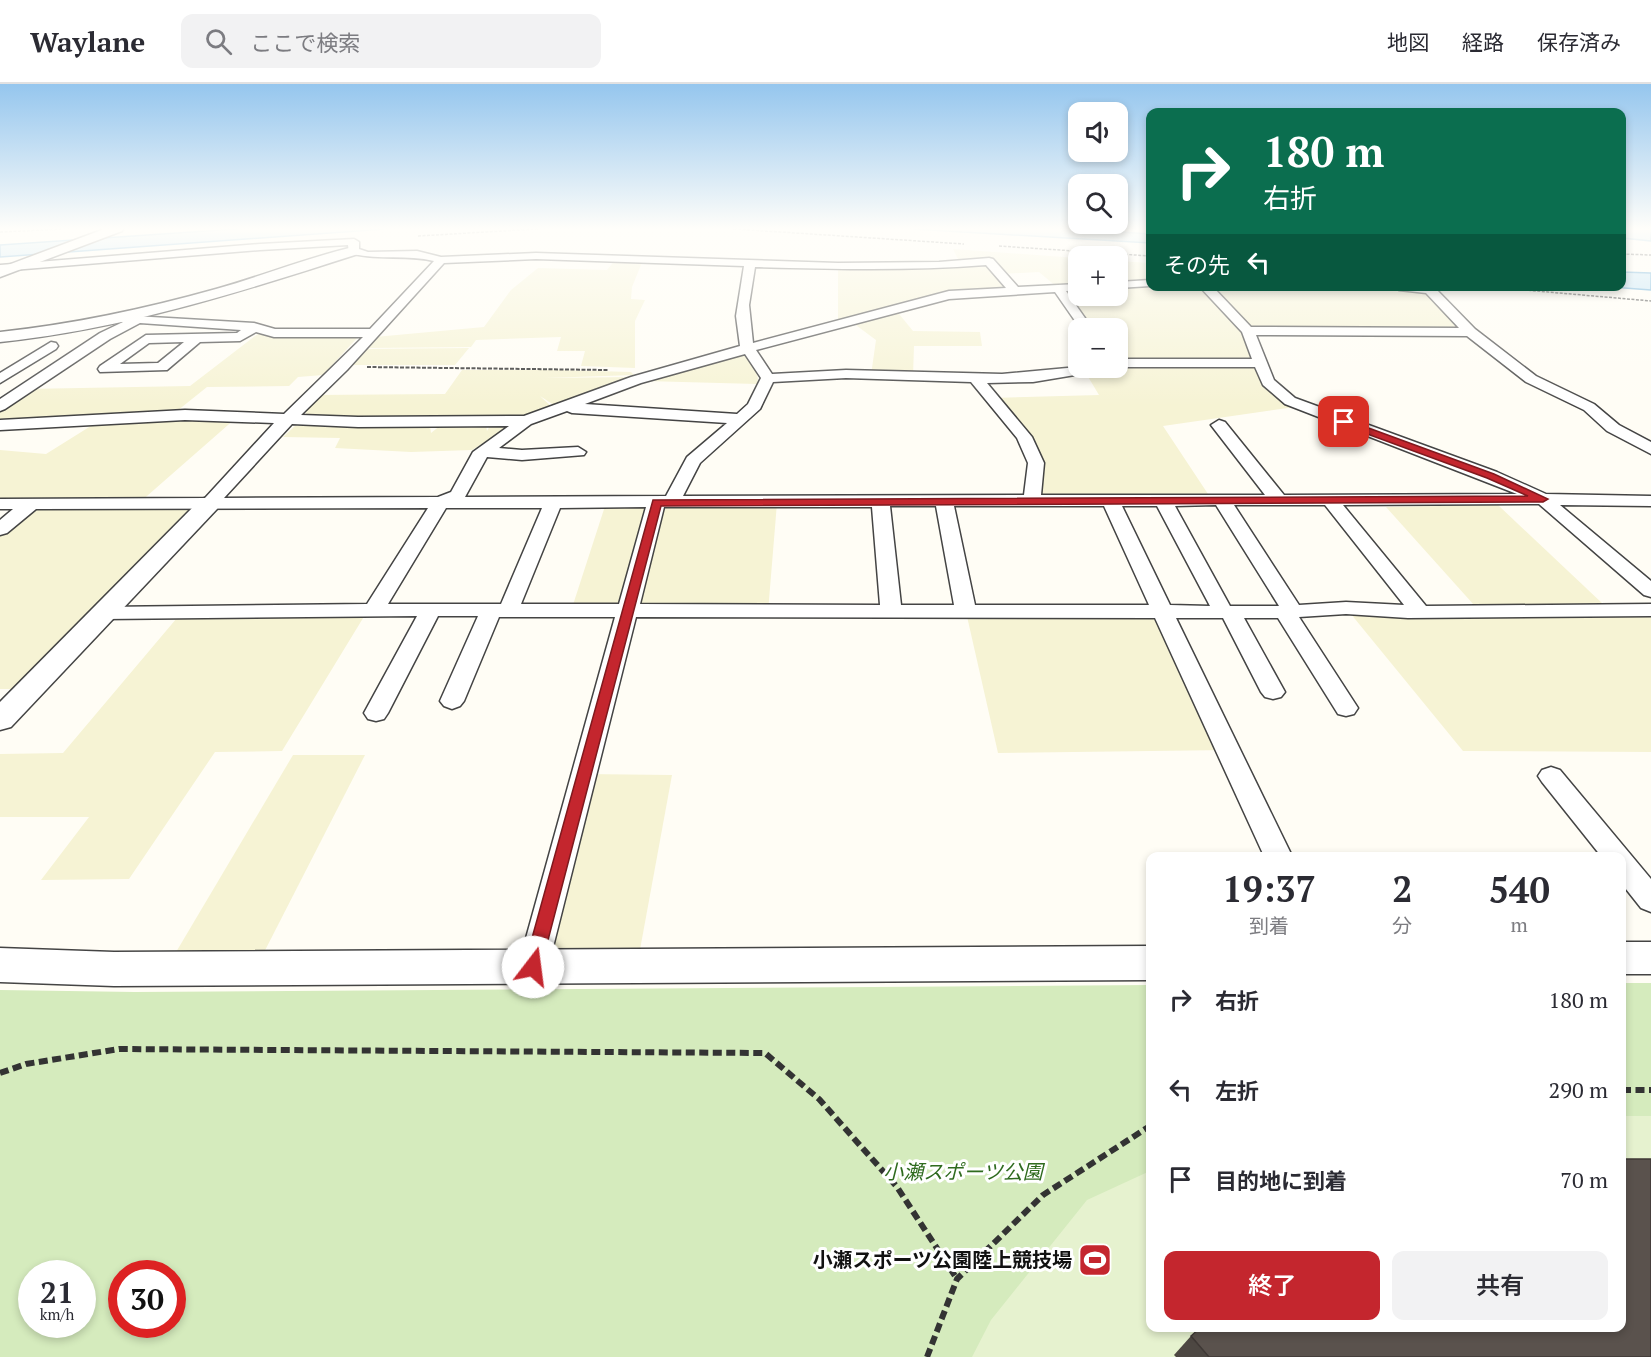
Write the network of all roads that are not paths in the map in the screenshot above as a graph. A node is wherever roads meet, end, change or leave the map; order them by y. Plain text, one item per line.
1 (234, 287) edge
2 (415, 287) edge
3 (744, 287) edge
4 (1012, 287) edge
5 (1058, 288) junction
6 (1068, 288) edge
7 (1014, 290) junction
8 (1210, 291) edge
9 (1431, 291) edge
10 (121, 318) junction
11 (1079, 318) edge
12 (138, 319) junction
13 (254, 327) junction
14 (1248, 331) junction
15 (1470, 332) junction
16 (372, 333) junction
17 (0, 337) edge
18 (197, 338) junction
19 (51, 346) dead end
20 (748, 348) junction
21 (1128, 363) edge
22 (1260, 363) junction
23 (1068, 373) edge
24 (768, 378) junction
25 (975, 378) junction
26 (0, 379) edge
27 (0, 406) edge
28 (566, 407) junction
29 (741, 419) junction
30 (288, 420) junction
31 (526, 421) junction
32 (0, 425) edge
33 (1219, 425) dead end
34 (1651, 449) edge
35 (483, 452) junction
36 (578, 452) dead end
37 (1543, 499) junction
38 (1032, 500) junction
39 (1110, 500) junction
40 (1163, 500) junction
41 (1222, 500) junction
42 (1279, 500) junction
43 (1330, 500) junction
44 (944, 501) junction
45 (1651, 501) edge
46 (881, 502) junction
47 (440, 503) junction
48 (553, 503) junction
49 (664, 503) junction
50 (0, 504) edge
51 (31, 504) junction
52 (209, 504) junction
53 (0, 529) edge
54 (1651, 591) edge
55 (374, 610) junction
56 (431, 610) junction
57 (1651, 610) edge
58 (499, 611) junction
59 (1226, 611) junction
60 (628, 612) junction
61 (891, 612) junction
62 (966, 612) junction
63 (1163, 612) junction
64 (1289, 612) junction
65 (1420, 612) junction
66 (103, 613) junction
67 (1273, 692) dead end
68 (452, 701) dead end
69 (1346, 708) dead end
70 (376, 713) dead end
71 (0, 720) edge
72 (1551, 776) dead end
73 (1276, 852) edge
74 (1613, 852) edge
75 (1626, 869) edge
76 (1651, 900) edge
77 (1651, 957) edge
78 (1626, 958) edge
79 (1146, 963) edge
80 (0, 965) edge
81 (533, 967) junction

1 - 10 street
2 - 16 street
3 - 20 street
4 - 7 street
5 - 6 street
5 - 7 street
5 - 11 street
7 - 20 street
8 - 14 street
9 - 15 street
10 - 12 street
10 - 17 street
12 - 13 street
12 - 27 street
13 - 16 street
13 - 18 street
14 - 15 street
14 - 22 street
15 - 34 street
16 - 30 street
18 - 18 street
19 - 26 street
20 - 24 street
20 - 28 street
21 - 22 street
22 - 37 street
23 - 25 street
24 - 25 street
24 - 29 street
25 - 38 street
28 - 29 street
28 - 31 street
29 - 49 street
30 - 31 street
30 - 32 street
30 - 52 street
31 - 35 street
33 - 42 street
35 - 36 street
35 - 47 street
37 - 43 street
37 - 45 street
37 - 54 street
38 - 39 street
38 - 44 street
39 - 40 street
39 - 63 street
40 - 41 street
40 - 59 street
41 - 42 street
41 - 64 street
42 - 43 street
43 - 65 street
44 - 46 street
44 - 62 street
46 - 49 street
46 - 61 street
47 - 48 street
47 - 52 street
47 - 55 street
48 - 49 street
48 - 58 street
49 - 60 street
50 - 51 street
51 - 52 street
51 - 53 street
52 - 66 street
55 - 56 street
55 - 66 street
56 - 58 street
56 - 70 street
57 - 65 street
58 - 60 street
58 - 68 street
59 - 63 street
59 - 64 street
59 - 67 street
60 - 61 street
60 - 81 street
61 - 62 street
62 - 63 street
63 - 73 street
64 - 65 street
64 - 69 street
66 - 71 street
72 - 74 street
75 - 76 street
77 - 78 street
79 - 81 street
80 - 81 street

